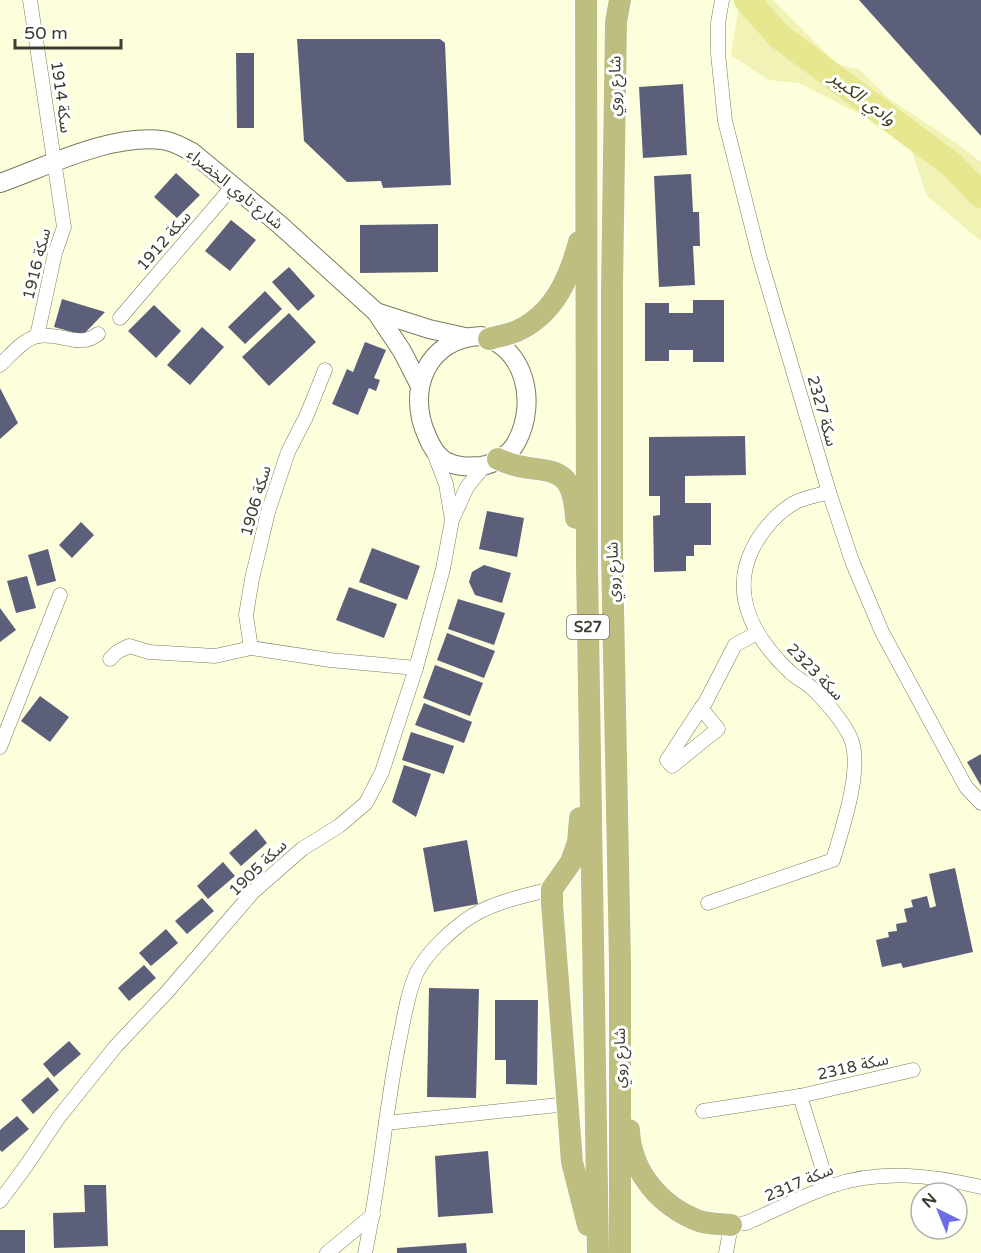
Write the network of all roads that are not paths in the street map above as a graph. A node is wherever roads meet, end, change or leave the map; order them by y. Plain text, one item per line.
1 (30, 0) edge
2 (586, 0) edge
3 (620, 0) edge
4 (629, 0) edge
5 (722, 0) edge
6 (616, 22) junction
7 (53, 164) junction
8 (0, 183) edge
9 (233, 186) junction
10 (587, 193) junction
11 (376, 312) junction
12 (120, 318) dead end
13 (98, 334) dead end
14 (37, 336) junction
15 (465, 337) junction
16 (489, 339) junction
17 (0, 365) edge
18 (326, 370) dead end
19 (420, 386) junction
20 (431, 446) junction
21 (492, 462) junction
22 (829, 492) junction
23 (452, 520) junction
24 (587, 565) junction
25 (60, 595) dead end
26 (757, 633) junction
27 (251, 648) junction
28 (110, 659) dead end
29 (416, 668) junction
30 (702, 708) dead end
31 (590, 724) junction
32 (0, 747) edge
33 (981, 803) edge
34 (552, 889) junction
35 (708, 903) dead end
36 (620, 963) junction
37 (913, 1070) dead end
38 (800, 1096) junction
39 (568, 1104) junction
40 (703, 1111) dead end
41 (386, 1123) junction
42 (828, 1186) junction
43 (981, 1187) edge
44 (0, 1201) edge
45 (373, 1215) junction
46 (731, 1225) junction
47 (327, 1253) edge
48 (365, 1253) edge
49 (592, 1253) edge
50 (598, 1253) edge
51 (620, 1253) edge
52 (726, 1253) edge

1 - 7 street, سكة 1914
2 - 10 main road, شارع روي / S27
3 - 6 main road, شارع روي / S27
4 - 6 main road
5 - 22 street, سكة 2327
6 - 36 main road, شارع روي / S27
7 - 8 street, شارع تاوي الخضراء
7 - 9 street, شارع تاوي الخضراء
7 - 14 street, سكة 1916
9 - 11 street, شارع تاوي الخضراء
9 - 12 street, سكة 1912
10 - 16 main road
10 - 24 main road, شارع روي / S27
11 - 15 street, شارع تاوي الخضراء
11 - 19 street, شارع تاوي الخضراء
13 - 14 street
14 - 17 street
15 - 16 street
15 - 19 street
16 - 21 street
18 - 27 street, سكة 1906
19 - 20 street
20 - 21 street
20 - 23 street, سكة 1905
21 - 23 street, سكة 1905
21 - 24 main road
22 - 26 street, سكة 2323
22 - 33 street, سكة 2327
23 - 29 street, سكة 1905
24 - 31 main road, شارع روي / S27
25 - 32 street
26 - 30 street
26 - 35 street, سكة 2323
27 - 28 street
27 - 29 street
29 - 44 street, سكة 1905
31 - 34 main road
31 - 50 main road, شارع روي / S27
34 - 39 main road
34 - 41 street
36 - 46 main road
36 - 51 main road, شارع روي / S27
37 - 38 street, سكة 2318
38 - 40 street, سكة 2318
38 - 42 street, سكة 2318
39 - 41 street
39 - 49 main road
41 - 45 street
42 - 43 street, سكة 2317
42 - 46 street, سكة 2317
45 - 47 street
45 - 48 street
46 - 52 street

